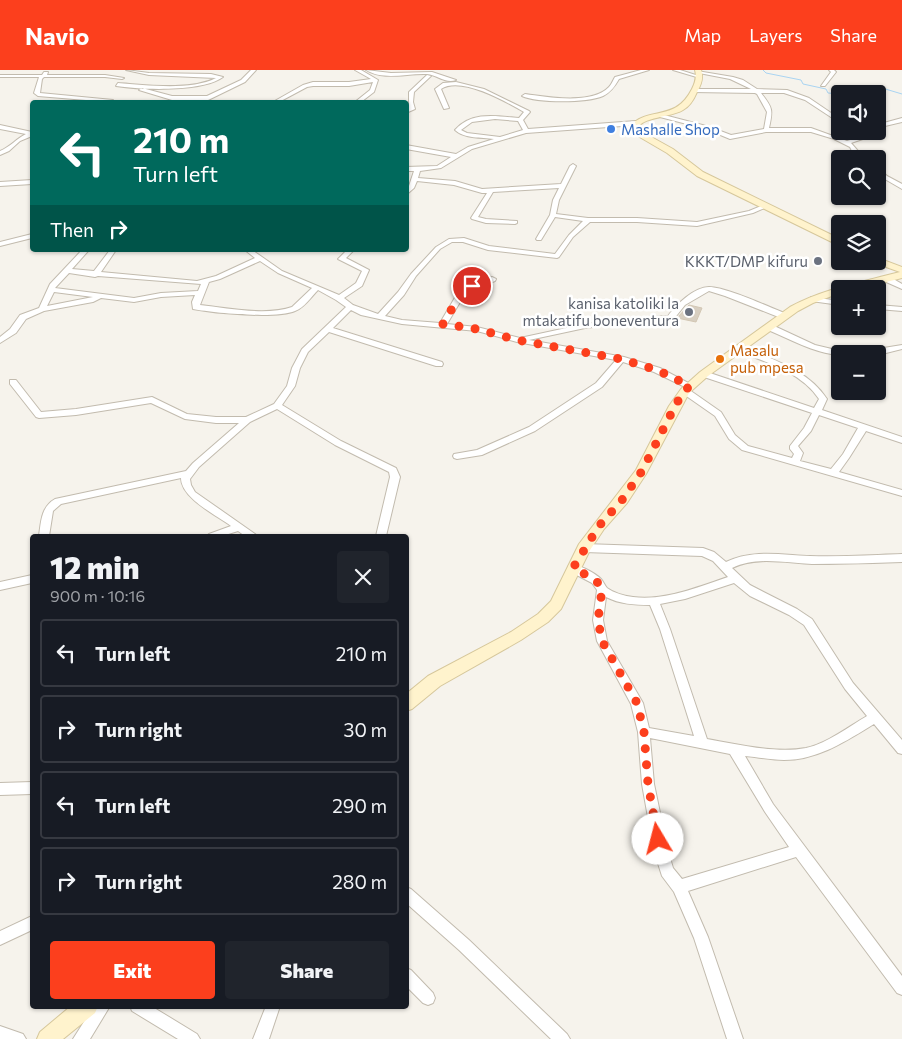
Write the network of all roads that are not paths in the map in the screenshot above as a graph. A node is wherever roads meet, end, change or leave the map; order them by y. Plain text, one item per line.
1 (48, 70) edge
2 (126, 70) edge
3 (254, 70) edge
4 (357, 70) edge
5 (368, 70) edge
6 (647, 70) edge
7 (675, 70) edge
8 (831, 70) edge
9 (699, 73) edge
10 (44, 75) junction
11 (0, 76) edge
12 (429, 76) dead end
13 (122, 78) junction
14 (376, 80) junction
15 (822, 85) dead end
16 (116, 87) junction
17 (487, 91) junction
18 (695, 91) junction
19 (758, 91) junction
20 (525, 96) dead end
21 (208, 98) junction
22 (112, 100) edge
23 (203, 100) edge
24 (280, 100) edge
25 (361, 100) edge
26 (446, 108) dead end
27 (409, 110) edge
28 (831, 114) edge
29 (662, 116) junction
30 (520, 120) junction
31 (902, 120) edge
32 (636, 122) junction
33 (886, 125) edge
34 (0, 127) edge
35 (766, 130) junction
36 (526, 131) junction
37 (30, 134) edge
38 (30, 135) edge
39 (501, 139) junction
40 (859, 140) edge
41 (847, 144) junction
42 (409, 148) edge
43 (854, 150) edge
44 (0, 153) edge
45 (455, 156) junction
46 (573, 166) dead end
47 (409, 169) edge
48 (417, 170) junction
49 (886, 177) edge
50 (415, 179) junction
51 (30, 182) edge
52 (0, 184) edge
53 (563, 186) junction
54 (902, 187) edge
55 (409, 190) edge
56 (491, 191) junction
57 (766, 206) junction
58 (553, 215) junction
59 (588, 220) junction
60 (515, 222) dead end
61 (30, 236) edge
62 (831, 238) edge
63 (539, 239) dead end
64 (0, 244) edge
65 (84, 252) edge
66 (112, 252) edge
67 (250, 252) edge
68 (349, 252) edge
69 (259, 259) junction
70 (886, 264) edge
71 (902, 270) edge
72 (67, 271) junction
73 (95, 275) junction
74 (902, 275) edge
75 (492, 278) dead end
76 (887, 279) junction
77 (883, 280) edge
78 (206, 282) junction
79 (317, 287) junction
80 (902, 287) edge
81 (51, 290) junction
82 (201, 293) junction
83 (831, 293) edge
84 (100, 296) junction
85 (339, 298) junction
86 (814, 299) junction
87 (831, 302) edge
88 (350, 307) junction
89 (886, 308) edge
90 (42, 309) junction
91 (902, 309) edge
92 (784, 316) junction
93 (380, 317) junction
94 (443, 324) junction
95 (769, 327) junction
96 (327, 329) junction
97 (517, 340) junction
98 (0, 341) edge
99 (902, 347) edge
100 (740, 349) junction
101 (621, 359) junction
102 (439, 364) dead end
103 (704, 374) junction
104 (13, 382) dead end
105 (687, 389) junction
106 (277, 406) junction
107 (816, 412) junction
108 (247, 420) junction
109 (863, 428) junction
110 (902, 440) edge
111 (457, 456) dead end
112 (794, 464) junction
113 (187, 474) junction
114 (832, 474) junction
115 (902, 493) edge
116 (239, 527) junction
117 (44, 534) edge
118 (218, 534) edge
119 (249, 534) edge
120 (381, 534) edge
121 (584, 548) junction
122 (902, 558) edge
123 (726, 566) junction
124 (573, 568) junction
125 (30, 579) edge
126 (735, 579) junction
127 (0, 586) edge
128 (602, 590) junction
129 (653, 601) junction
130 (409, 702) edge
131 (875, 718) junction
132 (644, 732) junction
133 (703, 744) junction
134 (902, 749) edge
135 (734, 750) junction
136 (30, 788) edge
137 (0, 789) edge
138 (799, 850) junction
139 (679, 886) junction
140 (409, 897) edge
141 (30, 924) edge
142 (0, 938) edge
143 (409, 978) edge
144 (902, 988) edge
145 (428, 998) dead end
146 (84, 1009) edge
147 (101, 1009) edge
148 (142, 1009) edge
149 (272, 1009) edge
150 (0, 1034) edge
151 (18, 1039) edge
152 (47, 1039) edge
153 (81, 1039) edge
154 (192, 1039) edge
155 (262, 1039) edge
156 (562, 1039) edge
157 (735, 1039) edge

1 - 10 street
2 - 13 street
2 - 16 street
3 - 21 street
4 - 14 street
5 - 17 street
6 - 20 street
7 - 9 street
8 - 15 street
9 - 18 street
9 - 19 street
10 - 11 street
10 - 13 street
10 - 22 street
12 - 27 street
13 - 16 street
14 - 24 street
14 - 25 street
16 - 21 street
17 - 26 street
17 - 30 street
18 - 19 street
18 - 29 street
19 - 28 street
19 - 35 street
21 - 23 street
29 - 32 street
29 - 35 street
30 - 36 street
30 - 39 street
31 - 33 street
32 - 36 street
32 - 57 street
34 - 37 street
35 - 41 street
36 - 39 street
38 - 44 street
39 - 45 street
40 - 41 street
41 - 43 street
42 - 45 street
45 - 48 street
46 - 53 street
47 - 48 street
48 - 50 street
49 - 54 street
50 - 55 street
50 - 56 street
51 - 52 street
53 - 56 street
53 - 58 street
56 - 60 street
57 - 59 street
57 - 62 street
58 - 59 street
58 - 63 street
59 - 93 street
61 - 64 street
65 - 72 street
66 - 73 street
67 - 69 street
68 - 85 street
69 - 78 street
69 - 79 street
70 - 71 street
72 - 73 street
72 - 81 street
73 - 78 street
74 - 76 street
75 - 94 street
76 - 77 street
76 - 80 street
78 - 82 street
79 - 82 street
79 - 85 street
81 - 84 street
81 - 90 street
82 - 84 street
83 - 86 street
84 - 90 street
85 - 88 street
86 - 87 street
86 - 92 street
88 - 93 street
88 - 96 street
89 - 91 street
90 - 98 street
92 - 95 street
92 - 97 street
93 - 94 street
94 - 97 street
95 - 99 street
95 - 100 street
96 - 102 street
96 - 106 street
97 - 101 street
100 - 103 street
100 - 107 street
101 - 105 street
101 - 111 street
103 - 105 street
103 - 107 street
104 - 108 street
105 - 112 street
105 - 121 street
106 - 108 street
106 - 120 street
107 - 109 street
107 - 112 street
108 - 113 street
109 - 110 street
109 - 114 street
112 - 114 street
113 - 116 street
113 - 117 street
114 - 115 street
116 - 118 street
116 - 119 street
121 - 123 street
121 - 124 street
122 - 123 street
123 - 126 street
124 - 128 street
124 - 130 street
125 - 127 street
126 - 129 street
126 - 131 street
128 - 129 street
128 - 132 street
129 - 133 street
131 - 134 street
131 - 135 street
132 - 133 street
132 - 139 street
133 - 135 street
135 - 138 street
136 - 137 street
138 - 139 street
138 - 144 street
139 - 157 street
140 - 156 street
141 - 142 street
143 - 145 street
146 - 152 street
147 - 153 street
148 - 154 street
149 - 155 street
150 - 151 street

